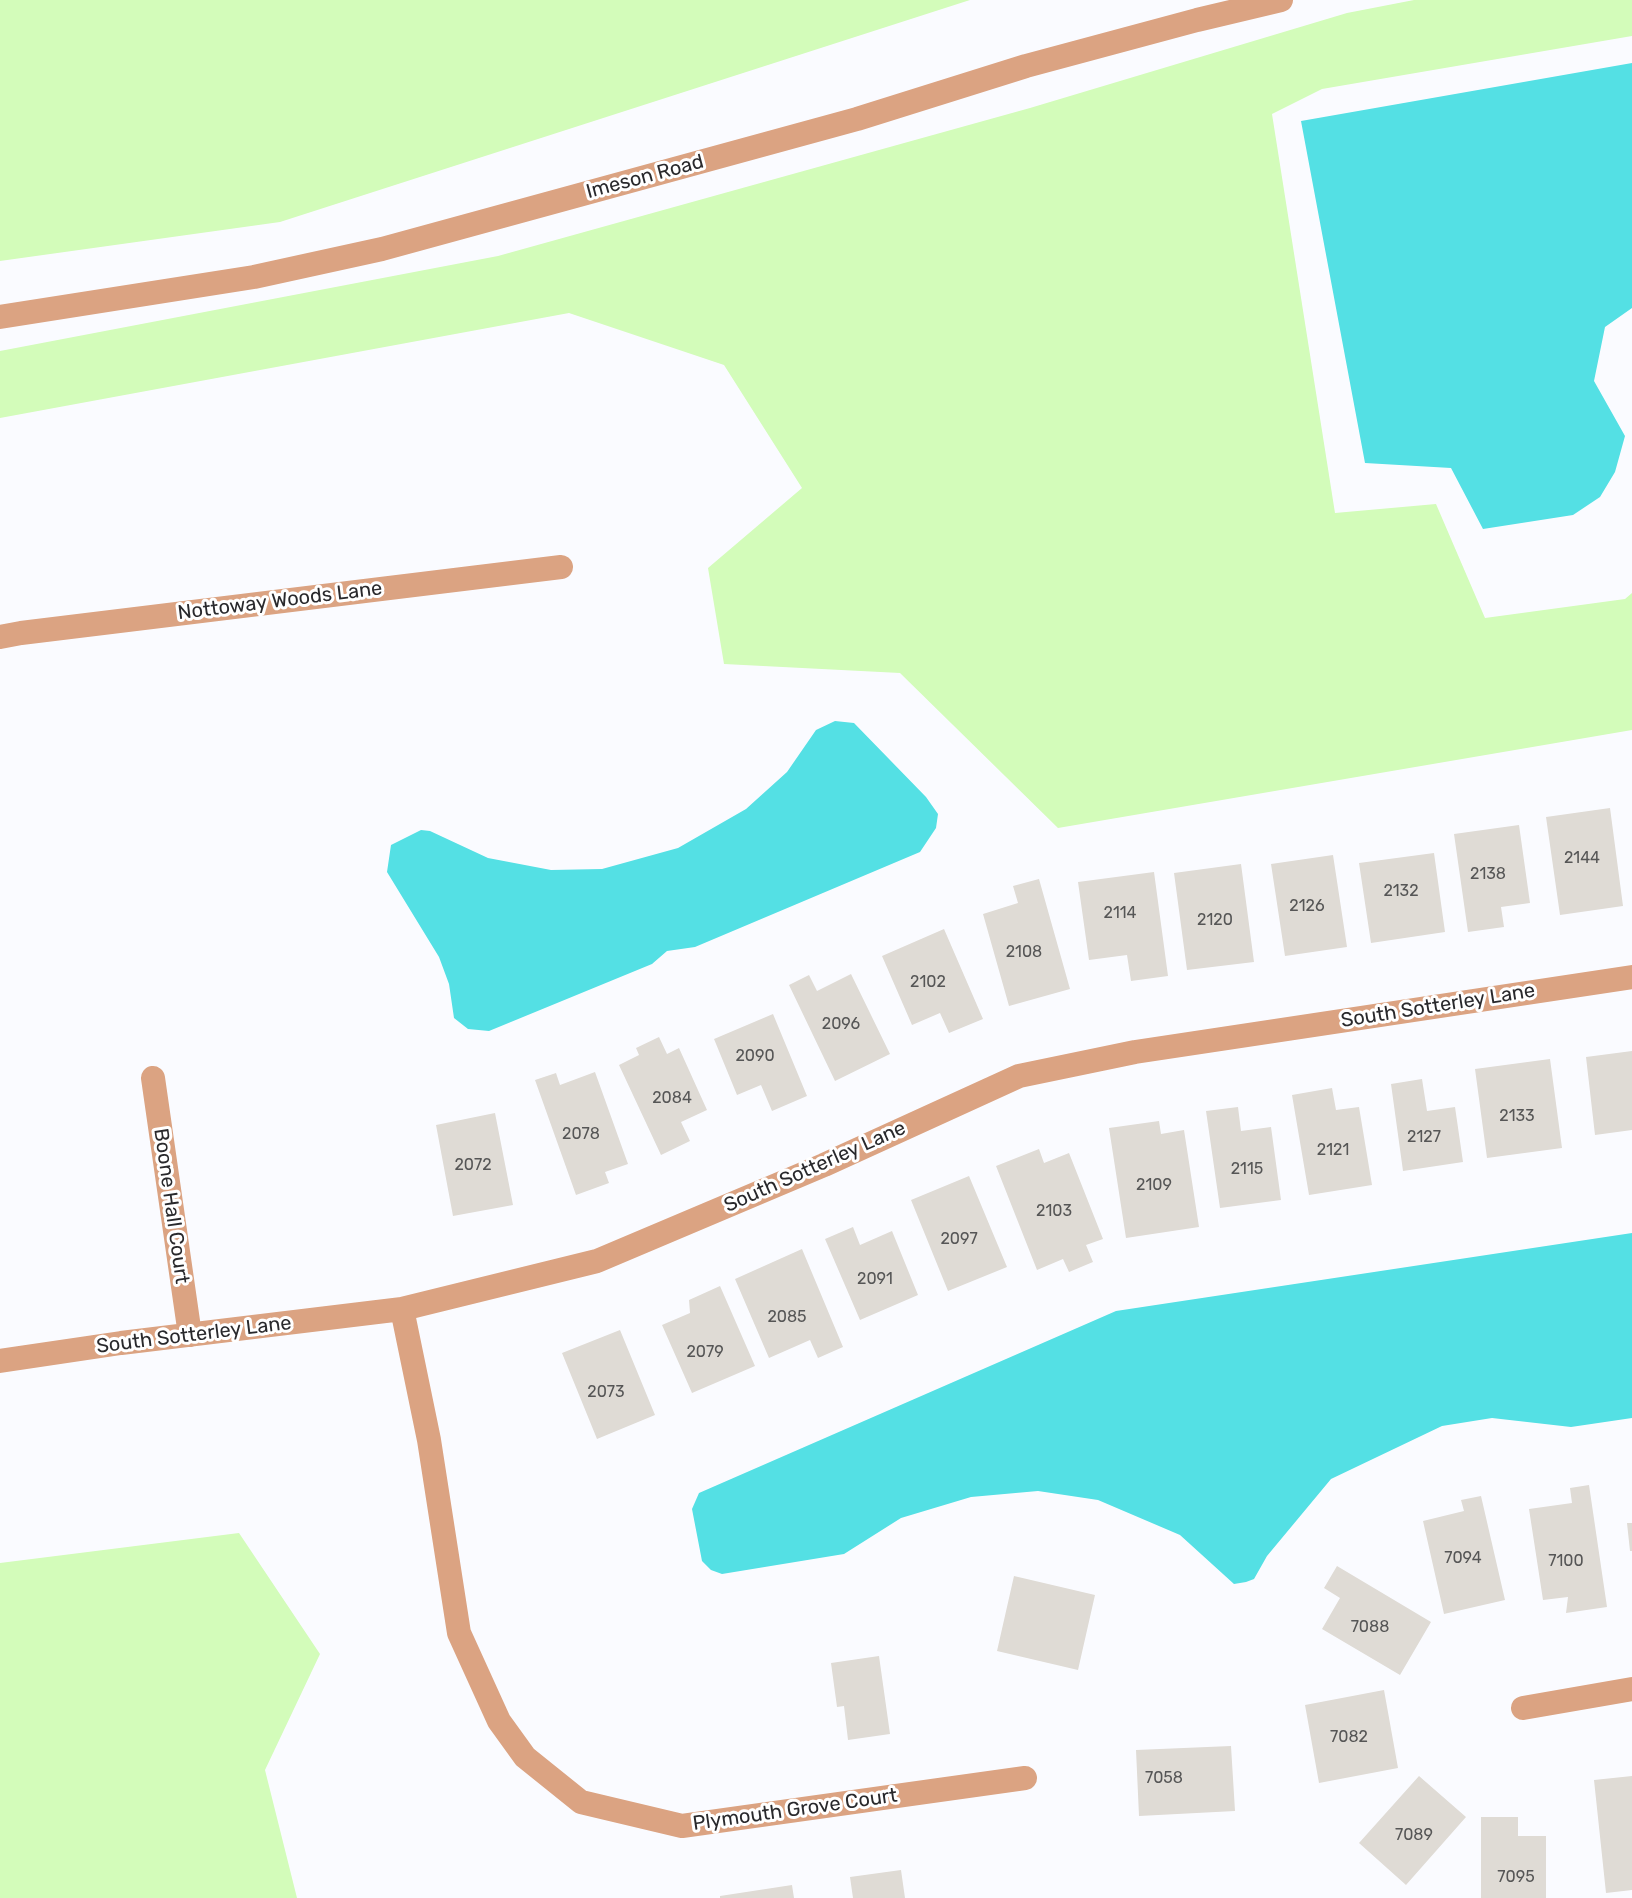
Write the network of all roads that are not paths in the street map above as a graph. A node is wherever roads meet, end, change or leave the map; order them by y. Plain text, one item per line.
1 (1281, 0) edge
2 (0, 317) edge
3 (561, 567) dead end
4 (0, 637) edge
5 (1632, 977) edge
6 (153, 1078) dead end
7 (402, 1309) junction
8 (190, 1335) junction
9 (0, 1361) edge
10 (1632, 1689) edge
11 (1523, 1708) dead end
12 (1025, 1778) dead end

1 - 2 street, Imeson Road
3 - 4 street, Nottoway Woods Lane
5 - 7 street, South Sotterley Lane
6 - 8 street, Boone Hall Court
7 - 8 street, South Sotterley Lane
7 - 12 street, Plymouth Grove Court
8 - 9 street, South Sotterley Lane
10 - 11 street

